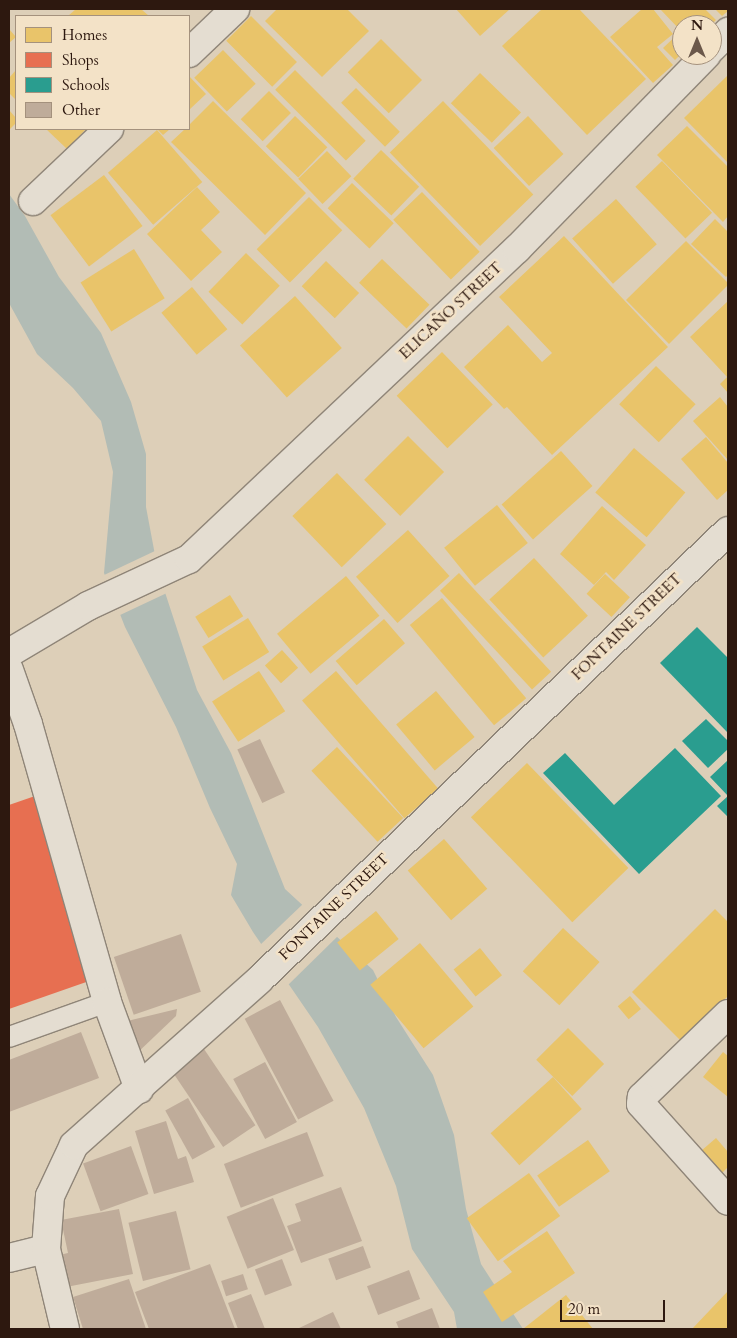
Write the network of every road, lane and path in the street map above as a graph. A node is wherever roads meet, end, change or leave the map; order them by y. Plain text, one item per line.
1 (235, 9) edge
2 (190, 52) edge
3 (696, 65) edge
4 (108, 130) edge
5 (33, 201) dead end
6 (728, 531) edge
7 (9, 652) edge
8 (9, 670) edge
9 (106, 1002) junction
10 (728, 1014) edge
11 (9, 1037) edge
12 (139, 1089) junction
13 (728, 1201) edge
14 (46, 1249) junction
15 (9, 1258) edge
16 (65, 1329) edge

1 - 2 street
3 - 7 street, ELICAÑO STREET
4 - 5 street
6 - 12 street, FONTAINE STREET
8 - 9 street
9 - 11 lane
9 - 12 street
10 - 13 street
12 - 14 street, FONTAINE STREET
14 - 15 street
14 - 16 street, FONTAINE STREET

